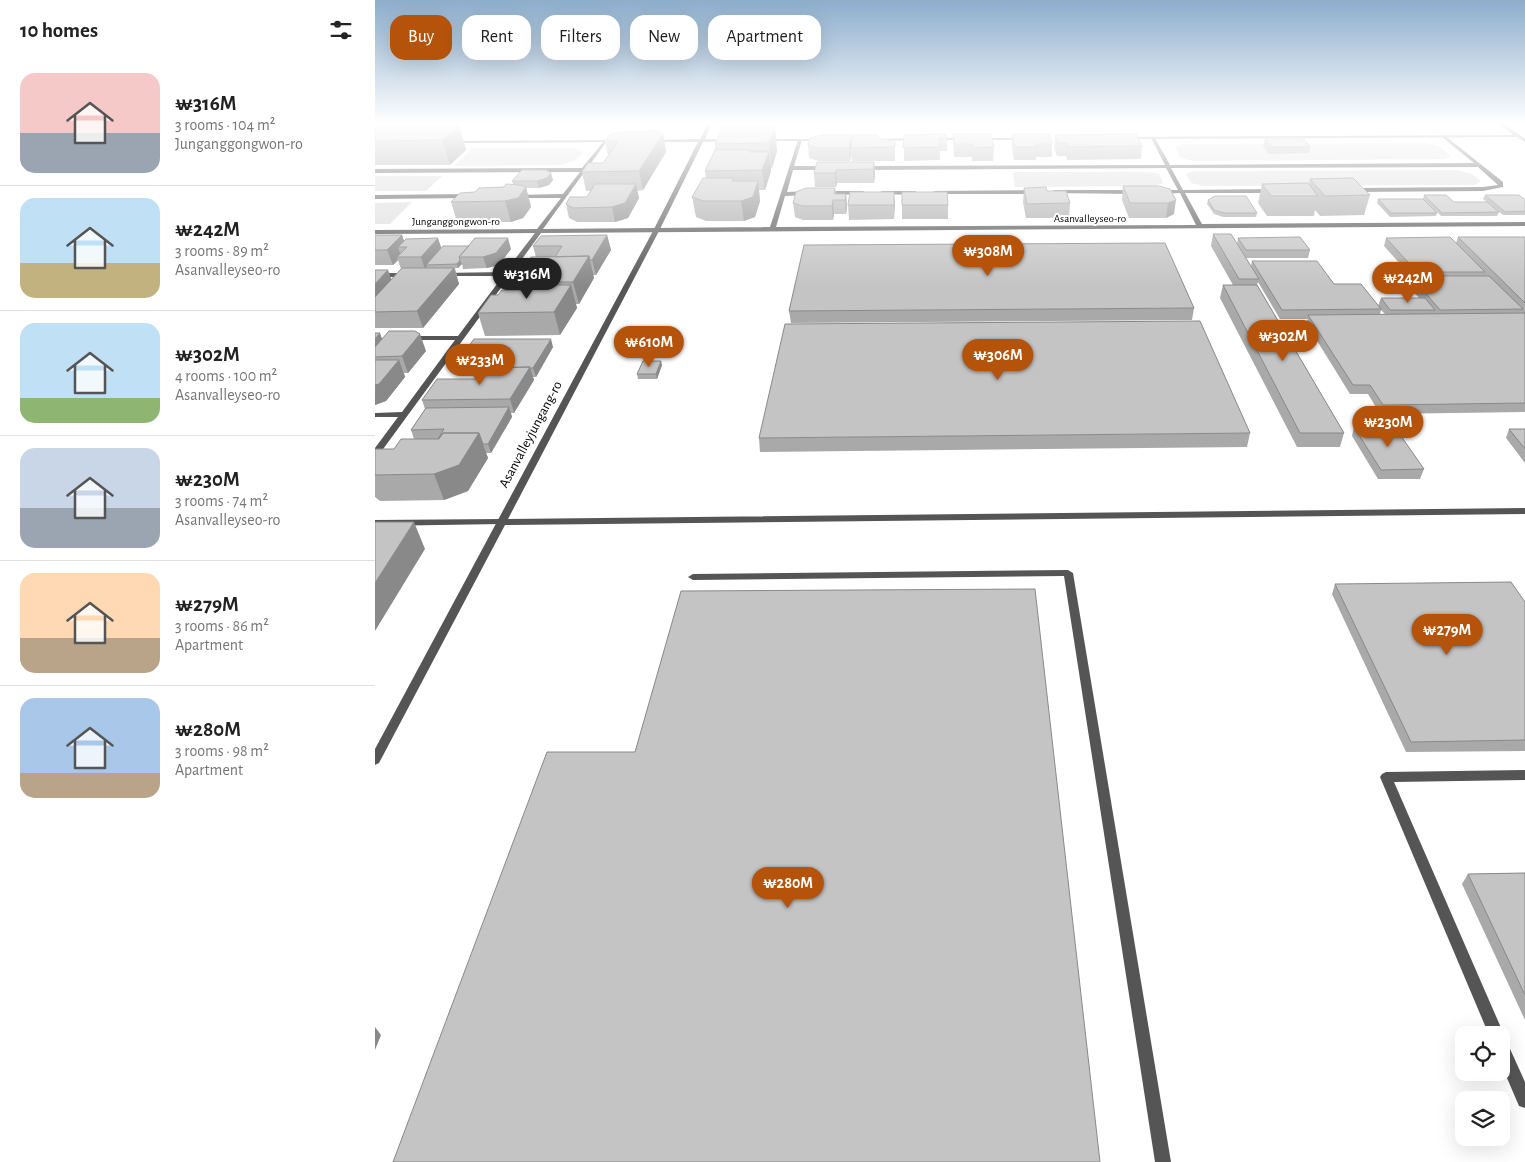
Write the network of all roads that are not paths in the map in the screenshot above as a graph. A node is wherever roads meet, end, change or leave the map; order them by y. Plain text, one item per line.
1 (577, 177) edge
2 (683, 177) edge
3 (789, 177) edge
4 (1174, 177) edge
5 (1494, 177) edge
6 (1342, 190) edge
7 (1181, 191) junction
8 (1283, 191) edge
9 (1040, 192) edge
10 (1050, 192) edge
11 (1140, 192) edge
12 (1150, 192) edge
13 (869, 193) edge
14 (879, 193) edge
15 (784, 194) junction
16 (479, 196) edge
17 (507, 196) edge
18 (563, 196) junction
19 (375, 197) edge
20 (1525, 224) edge
21 (1200, 227) junction
22 (772, 230) junction
23 (537, 231) junction
24 (656, 231) junction
25 (375, 232) edge
26 (434, 274) edge
27 (505, 274) junction
28 (375, 275) edge
29 (414, 275) edge
30 (395, 338) edge
31 (459, 338) junction
32 (404, 414) junction
33 (375, 415) edge
34 (375, 454) edge
35 (1525, 511) edge
36 (500, 522) junction
37 (375, 523) edge
38 (693, 577) dead end
39 (375, 760) edge
40 (1525, 775) edge
41 (1493, 1026) edge
42 (1510, 1066) edge
43 (1525, 1100) edge
44 (1163, 1162) edge

1 - 18 street
2 - 24 street, Asanvalleyjungang-ro
3 - 15 street
4 - 7 street
5 - 6 street
7 - 8 street
7 - 12 street
7 - 21 street
9 - 14 street
10 - 11 street
13 - 15 street
15 - 22 street
16 - 19 street
17 - 18 street
18 - 23 street
20 - 21 street, Asanvalleyseo-ro
21 - 22 street, Asanvalleyseo-ro
22 - 24 street, Asanvalleyseo-ro
23 - 24 street, Junganggongwon-ro
23 - 25 street, Junganggongwon-ro
23 - 27 street
24 - 36 street, Asanvalleyjungang-ro
26 - 27 street
27 - 31 street
28 - 29 street
30 - 31 street
31 - 32 street
32 - 33 street
32 - 34 street
35 - 36 street
36 - 37 street
36 - 39 street, Asanvalleyjungang-ro
38 - 44 street
40 - 41 street
42 - 43 street

